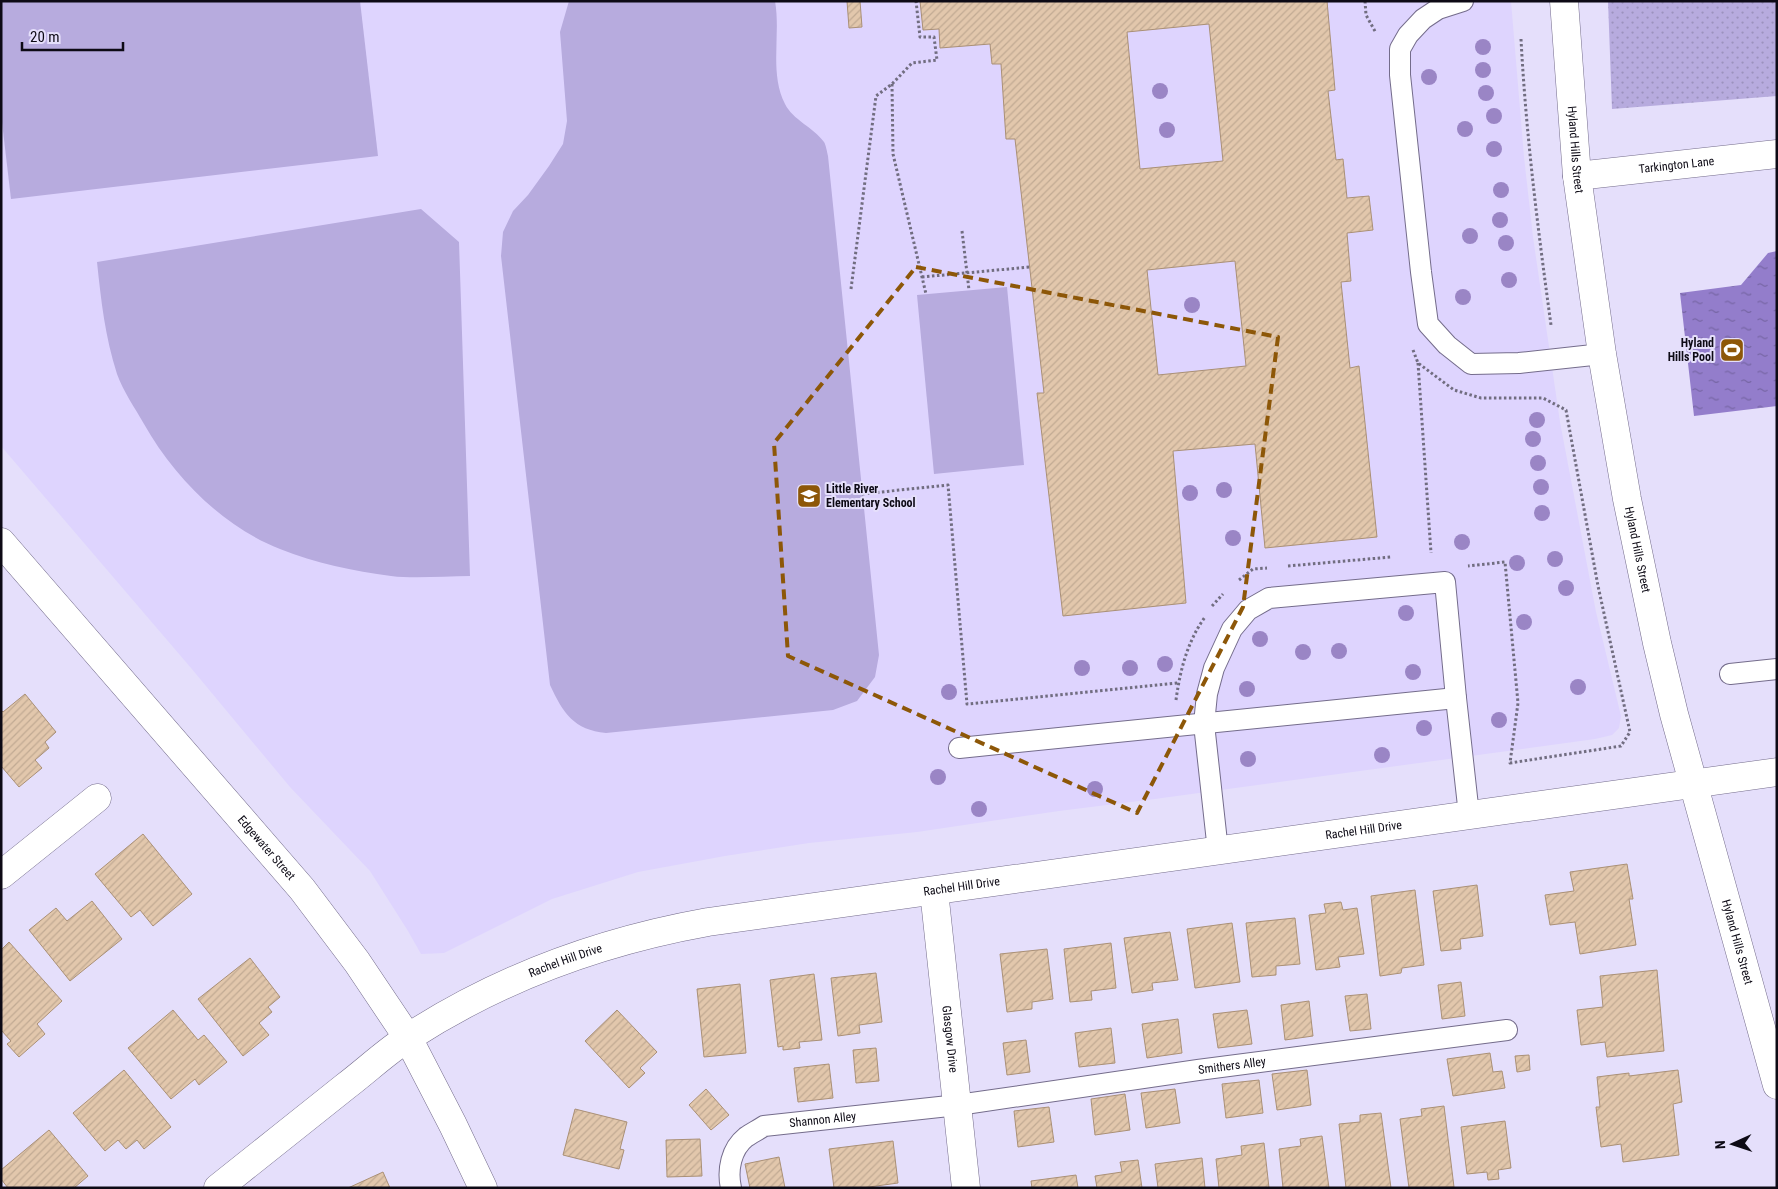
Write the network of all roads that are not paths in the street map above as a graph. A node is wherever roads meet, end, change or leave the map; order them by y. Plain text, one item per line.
1 (1463, 1) edge
2 (1564, 1) edge
3 (1777, 154) edge
4 (1577, 176) junction
5 (1602, 354) junction
6 (1, 542) edge
7 (1777, 669) edge
8 (1730, 674) dead end
9 (1456, 698) junction
10 (1204, 724) junction
11 (958, 748) dead end
12 (1777, 772) edge
13 (1693, 783) junction
14 (97, 798) dead end
15 (1470, 815) junction
16 (1218, 851) junction
17 (1, 875) edge
18 (934, 891) junction
19 (1507, 1030) dead end
20 (408, 1038) junction
21 (1777, 1085) edge
22 (958, 1105) junction
23 (218, 1188) edge
24 (483, 1188) edge
25 (731, 1188) edge
26 (966, 1188) edge

1 - 5 lane
2 - 4 street, Hyland Hills Street
3 - 4 street, Tarkington Lane
4 - 5 street, Hyland Hills Street
5 - 13 street, Hyland Hills Street
6 - 20 street, Edgewater Street
7 - 8 lane
9 - 10 lane
9 - 10 lane
9 - 15 lane
10 - 11 lane
10 - 16 lane
12 - 13 street, Rachel Hill Drive
13 - 15 street, Rachel Hill Drive
13 - 21 street, Hyland Hills Street
14 - 17 street
15 - 16 street, Rachel Hill Drive
16 - 18 street, Rachel Hill Drive
18 - 20 street, Rachel Hill Drive
18 - 22 street, Glasgow Drive
19 - 22 lane, Smithers Alley
20 - 23 street, Rachel Hill Drive
20 - 24 street, Edgewater Street
22 - 25 lane, Shannon Alley
22 - 26 street, Glasgow Drive

